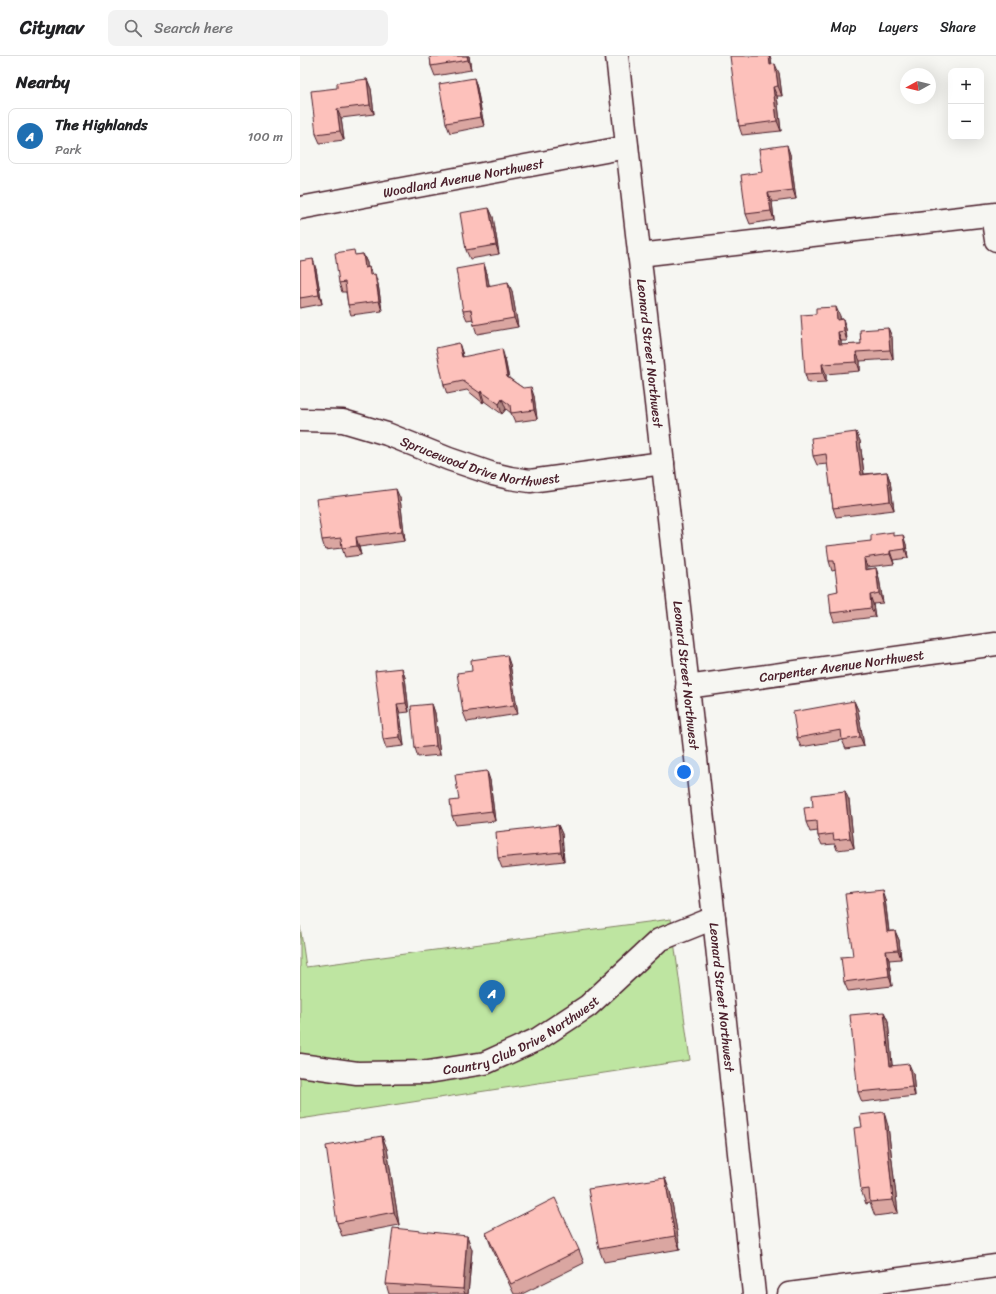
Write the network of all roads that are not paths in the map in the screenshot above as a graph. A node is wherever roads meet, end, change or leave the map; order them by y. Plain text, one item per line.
1 (617, 56) edge
2 (627, 148) junction
3 (300, 208) edge
4 (994, 215) edge
5 (996, 240) edge
6 (639, 255) junction
7 (300, 420) edge
8 (663, 463) junction
9 (996, 644) edge
10 (688, 687) junction
11 (714, 918) junction
12 (300, 1065) edge
13 (996, 1266) edge
14 (754, 1294) edge
15 (789, 1294) edge

1 - 2 street, Leonard Street Northwest
2 - 3 street, Woodland Avenue Northwest
2 - 6 street, Leonard Street Northwest
4 - 5 street
4 - 6 street
6 - 8 street, Leonard Street Northwest
7 - 8 street, Sprucewood Drive Northwest
8 - 10 street, Leonard Street Northwest
9 - 10 street, Carpenter Avenue Northwest
10 - 11 street, Leonard Street Northwest
11 - 12 street, Country Club Drive Northwest
11 - 14 street, Leonard Street Northwest
13 - 15 street

